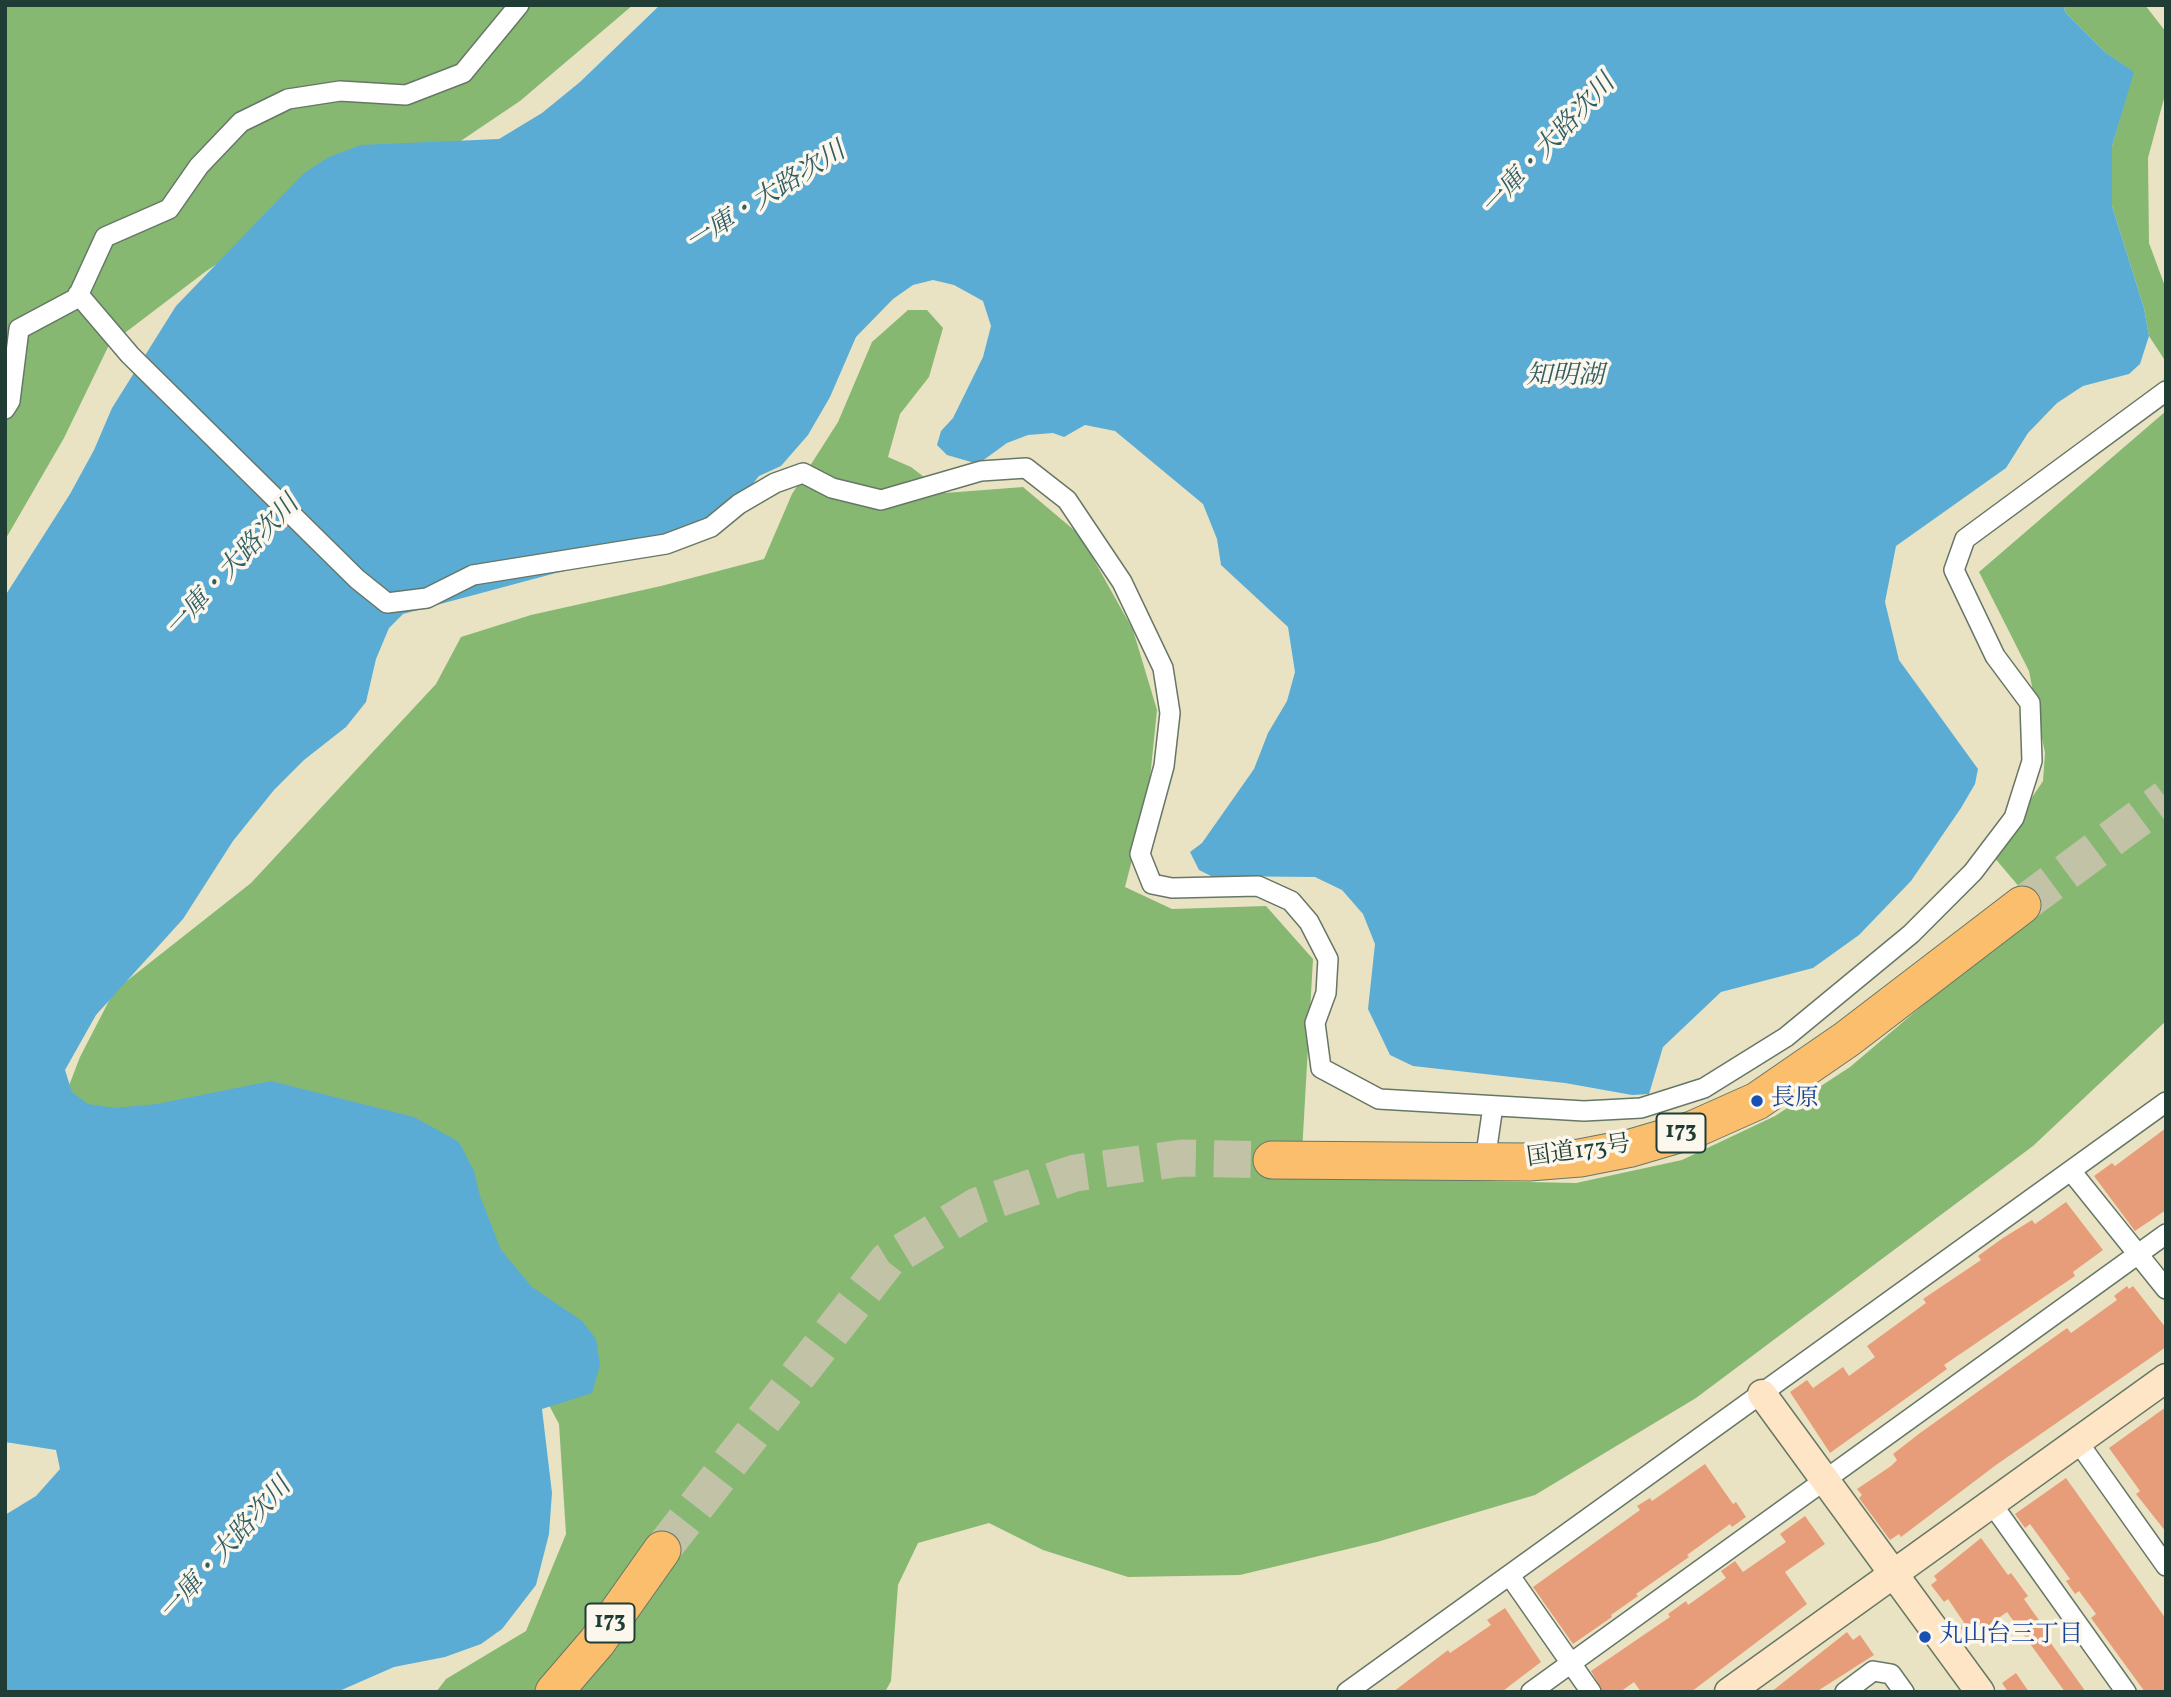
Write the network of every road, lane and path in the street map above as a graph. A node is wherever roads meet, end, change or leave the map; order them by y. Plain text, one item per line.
1 (519, 5) edge
2 (79, 294) junction
3 (2166, 391) edge
4 (5, 409) edge
5 (2022, 905) tunnel mouth
6 (2166, 1102) edge
7 (1493, 1105) junction
8 (1272, 1160) tunnel mouth
9 (1485, 1161) junction
10 (2071, 1171) junction
11 (2166, 1234) edge
12 (2138, 1254) junction
13 (2166, 1289) edge
14 (2166, 1378) edge
15 (1762, 1394) junction
16 (2078, 1441) junction
17 (1824, 1480) junction
18 (1992, 1504) junction
19 (662, 1550) tunnel mouth
20 (2166, 1566) edge
21 (1895, 1573) junction
22 (1510, 1576) junction
23 (1571, 1662) junction
24 (554, 1692) edge
25 (1347, 1692) edge
26 (1531, 1692) edge
27 (1591, 1692) edge
28 (1729, 1692) edge
29 (1845, 1692) edge
30 (1904, 1692) edge
31 (1980, 1692) edge
32 (2126, 1692) edge

1 - 2 street
2 - 4 street
2 - 7 street
3 - 7 street
5 - 9 highway, 国道173号 / 173
6 - 10 street
7 - 9 street
8 - 9 highway, 国道173号 / 173
10 - 12 street
10 - 15 street
11 - 12 street
12 - 13 street
12 - 17 street
14 - 16 street
15 - 17 street
15 - 22 street
16 - 18 street
16 - 20 street
17 - 21 street
17 - 23 street
18 - 21 street
18 - 32 street
19 - 24 highway, 173
21 - 28 street
21 - 31 street
22 - 23 street
22 - 25 street
23 - 26 street
23 - 27 street
29 - 30 street

